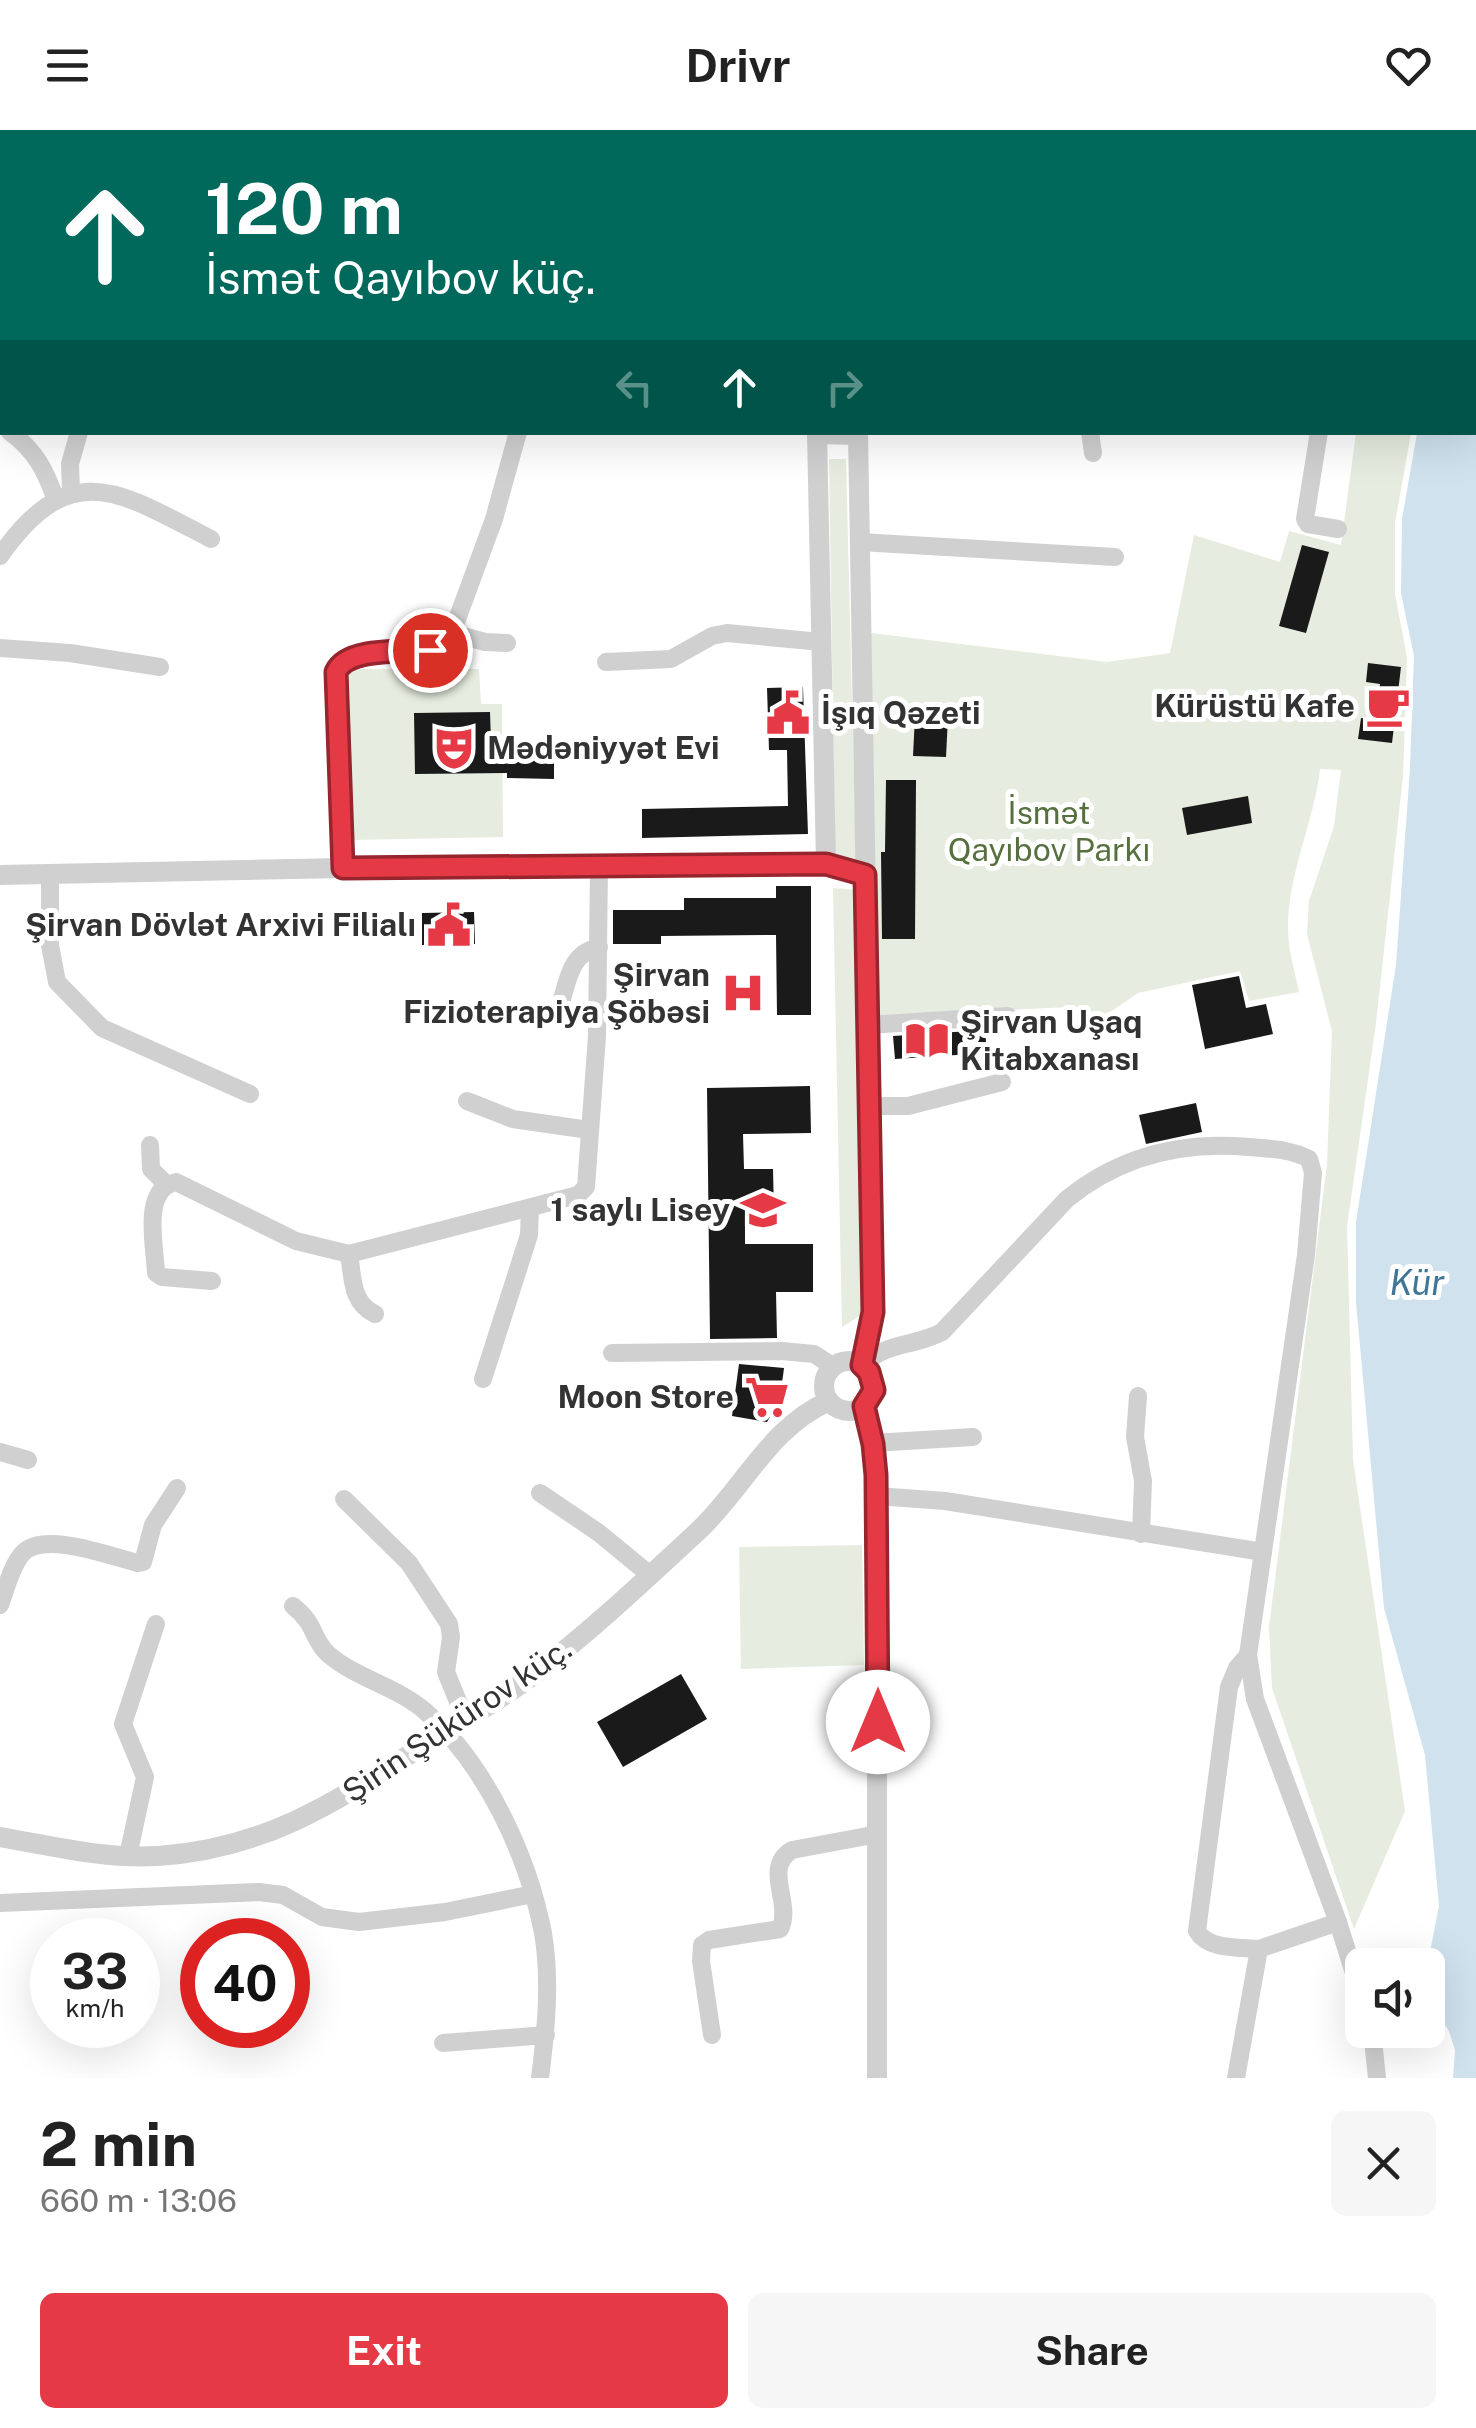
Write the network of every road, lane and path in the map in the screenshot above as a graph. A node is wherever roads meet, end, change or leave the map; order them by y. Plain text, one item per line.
1 (14, 435) edge
2 (78, 435) edge
3 (517, 435) edge
4 (817, 435) edge
5 (858, 435) edge
6 (1090, 435) edge
7 (1319, 435) edge
8 (1093, 453) dead end
9 (63, 496) junction
10 (1338, 529) dead end
11 (211, 539) dead end
12 (860, 542) junction
13 (0, 556) edge
14 (1115, 557) dead end
15 (452, 632) junction
16 (821, 642) junction
17 (507, 643) dead end
18 (0, 648) edge
19 (606, 662) dead end
20 (160, 667) dead end
21 (826, 864) junction
22 (599, 866) junction
23 (343, 868) junction
24 (50, 874) junction
25 (0, 875) edge
26 (865, 875) junction
27 (599, 947) junction
28 (562, 999) dead end
29 (1008, 1016) dead end
30 (868, 1025) junction
31 (1002, 1082) dead end
32 (250, 1094) dead end
33 (467, 1101) dead end
34 (869, 1106) junction
35 (589, 1130) junction
36 (150, 1145) dead end
37 (166, 1184) junction
38 (530, 1208) junction
39 (350, 1254) junction
40 (212, 1281) dead end
41 (375, 1314) dead end
42 (612, 1353) dead end
43 (862, 1365) junction
44 (834, 1367) junction
45 (483, 1378) dead end
46 (1138, 1396) dead end
47 (829, 1402) junction
48 (864, 1406) junction
49 (973, 1437) dead end
50 (873, 1444) junction
51 (0, 1452) edge
52 (28, 1460) dead end
53 (178, 1488) dead end
54 (540, 1493) dead end
55 (876, 1496) junction
56 (344, 1500) dead end
57 (1141, 1534) junction
58 (1263, 1552) junction
59 (650, 1575) junction
60 (0, 1605) edge
61 (293, 1606) dead end
62 (156, 1624) dead end
63 (1248, 1655) junction
64 (470, 1716) junction
65 (445, 1732) junction
66 (878, 1834) junction
67 (0, 1837) edge
68 (128, 1856) junction
69 (532, 1894) junction
70 (0, 1903) edge
71 (1338, 1922) junction
72 (1346, 1948) edge
73 (1259, 1949) junction
74 (546, 2035) junction
75 (712, 2035) dead end
76 (443, 2043) dead end
77 (1374, 2048) edge
78 (880, 2077) edge
79 (540, 2078) edge
80 (1236, 2078) edge
81 (1377, 2078) edge

1 - 9 street
2 - 9 street
3 - 15 street
4 - 16 street
5 - 12 street
6 - 8 street
7 - 10 street
9 - 11 street
9 - 13 street
12 - 14 street
12 - 26 street
15 - 17 street
15 - 23 street
16 - 19 street
16 - 21 street
18 - 20 street
21 - 22 street
21 - 26 street
22 - 23 street
22 - 27 street
23 - 24 street
24 - 25 street
24 - 32 street
26 - 30 street
27 - 28 street
27 - 35 street
29 - 30 street
30 - 34 street
31 - 34 street
33 - 35 street
34 - 43 street
35 - 38 street
36 - 37 street
37 - 39 street
37 - 40 street
38 - 39 street
38 - 45 street
39 - 41 street
42 - 44 street
43 - 44 street
43 - 48 street
43 - 58 street
44 - 47 street
46 - 57 street
47 - 48 street
47 - 59 street, Şirin Şükürov küç.
48 - 50 street
49 - 50 street
50 - 55 street
51 - 52 street
53 - 60 street
54 - 59 street
55 - 57 street
55 - 66 street
56 - 64 street
57 - 58 street
58 - 63 street
59 - 64 street, Şirin Şükürov küç.
61 - 65 street
62 - 68 street
63 - 71 street
63 - 73 street
64 - 65 street, Şirin Şükürov küç.
65 - 68 street, Şirin Şükürov küç.
65 - 69 street
66 - 75 street
66 - 78 street
67 - 68 street, Şirin Şükürov küç.
69 - 70 street
69 - 74 street
71 - 72 street
71 - 73 street
73 - 80 street
74 - 76 street
74 - 79 street
77 - 81 street

